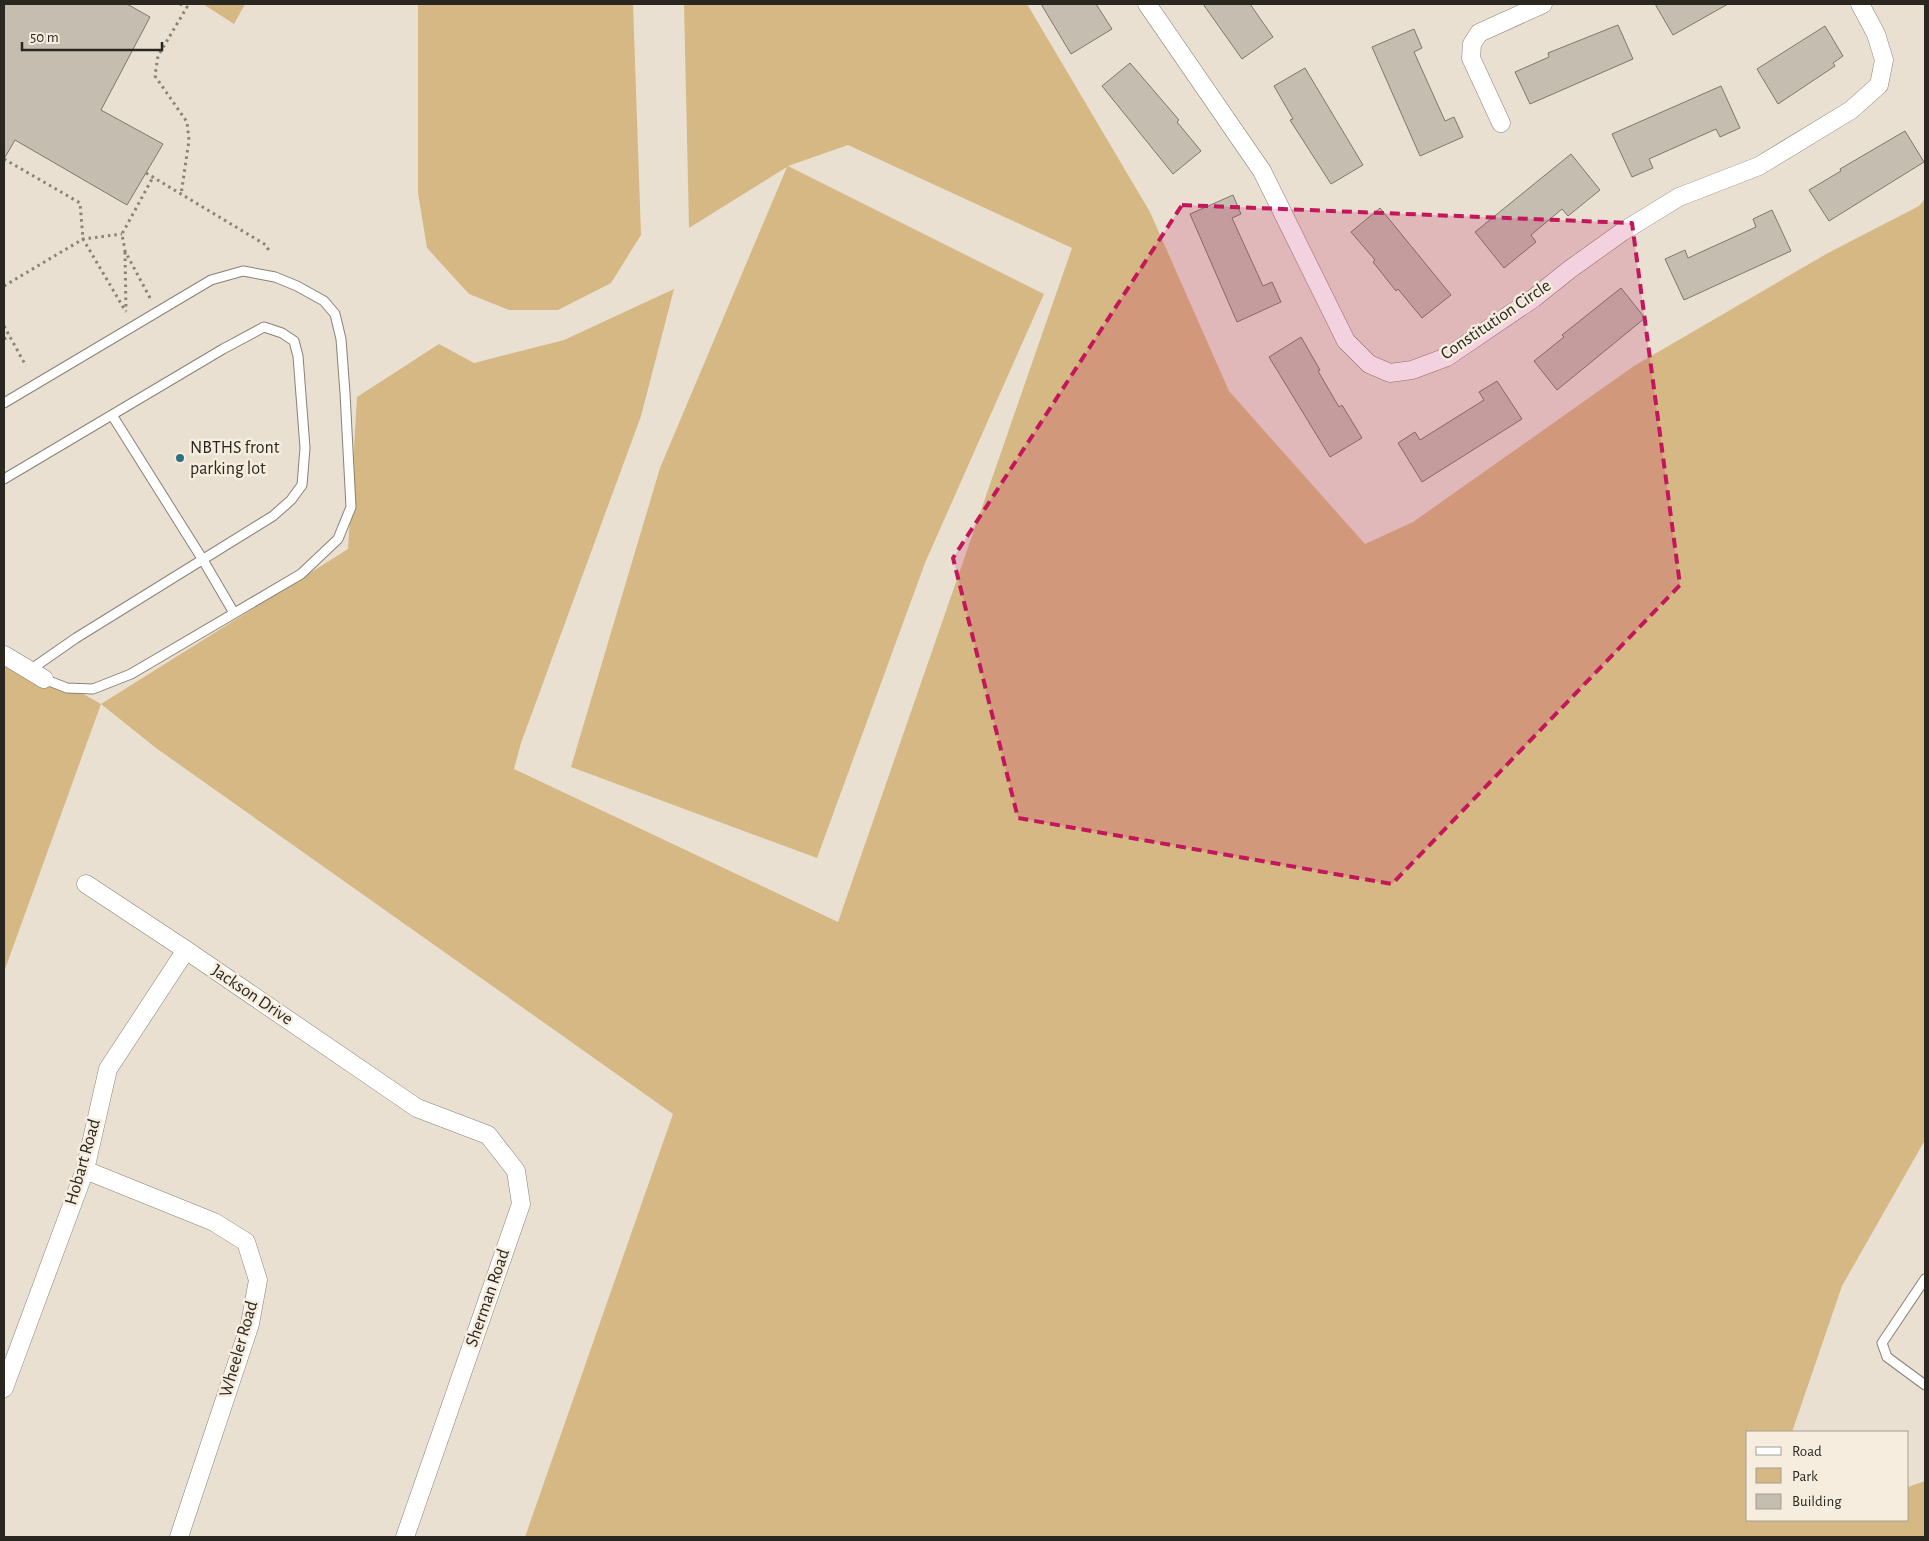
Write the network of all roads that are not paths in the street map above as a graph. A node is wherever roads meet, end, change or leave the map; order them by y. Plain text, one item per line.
1 (1147, 4) edge
2 (1543, 4) edge
3 (1860, 4) edge
4 (1501, 122) dead end
5 (4, 402) edge
6 (112, 415) junction
7 (4, 478) edge
8 (203, 560) junction
9 (234, 614) junction
10 (4, 655) edge
11 (37, 675) junction
12 (86, 884) dead end
13 (186, 950) junction
14 (417, 1108) joint
15 (84, 1170) junction
16 (1925, 1279) edge
17 (1925, 1385) edge
18 (4, 1388) edge
19 (179, 1537) edge
20 (405, 1537) edge

1 - 3 street, Constitution Circle
2 - 4 street
5 - 9 lane
6 - 7 lane
6 - 8 lane
6 - 8 lane
8 - 9 lane
8 - 11 lane
9 - 11 lane
10 - 11 street
12 - 13 street, Jackson Drive
13 - 14 street, Jackson Drive
13 - 15 street, Hobart Road
14 - 20 street, Sherman Road
15 - 18 street, Hobart Road
15 - 19 street, Wheeler Road
16 - 17 lane

